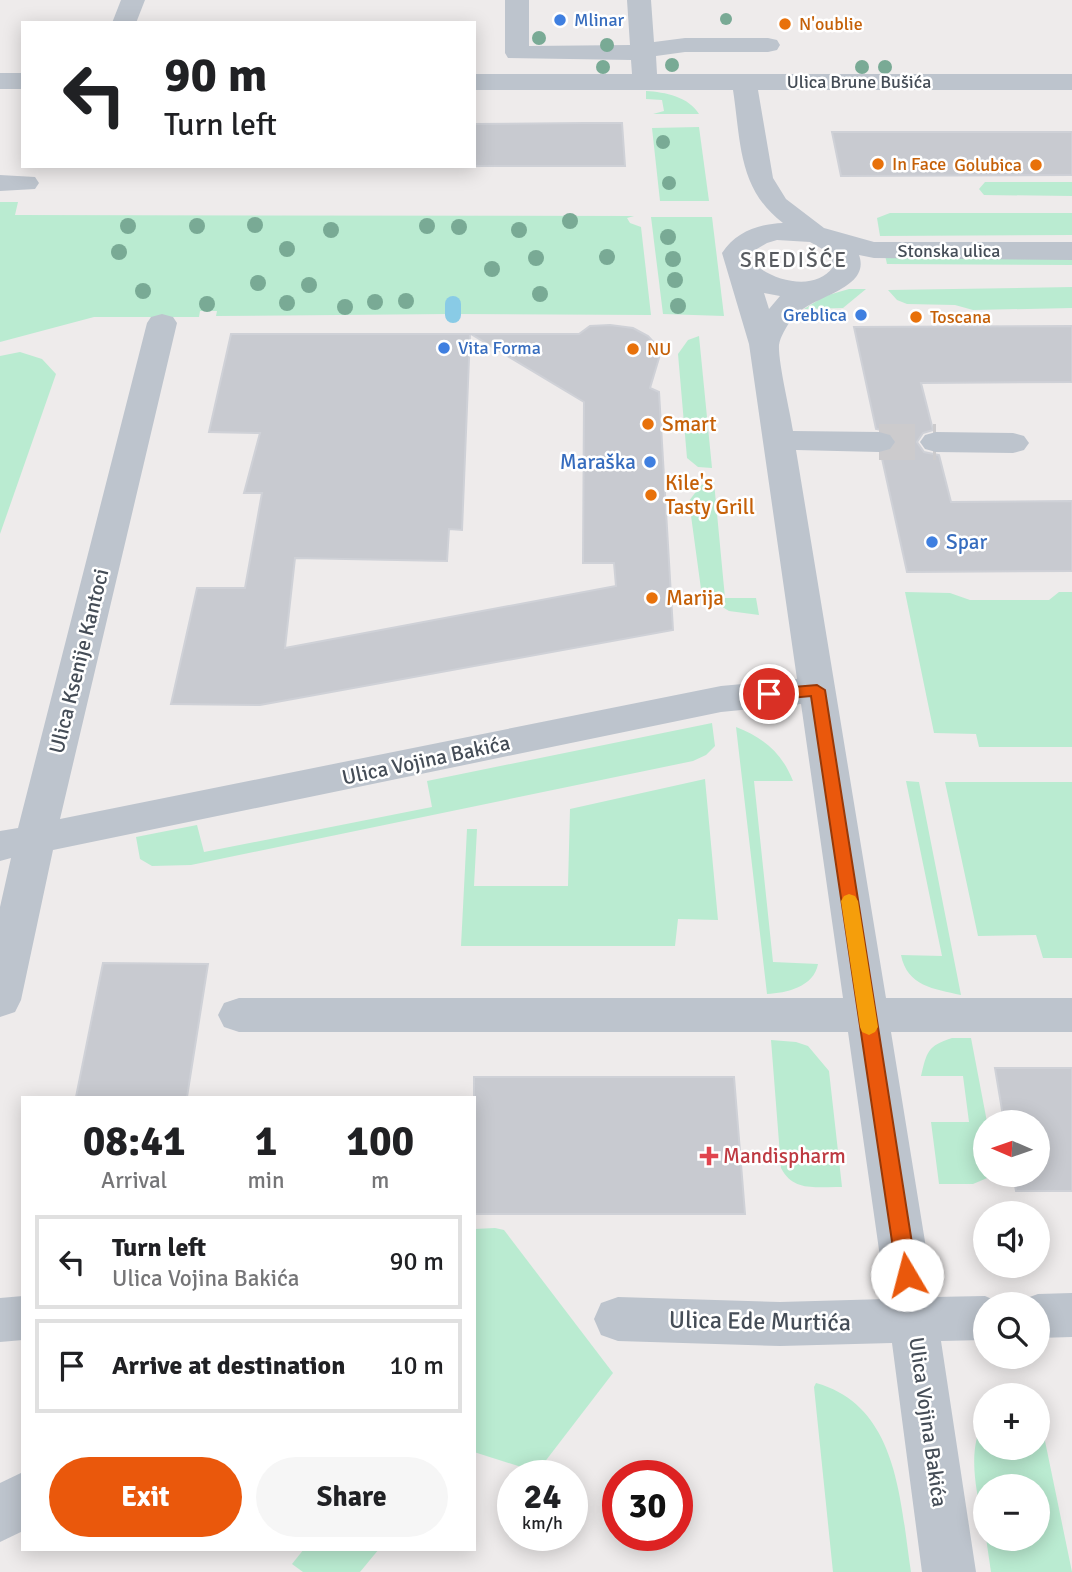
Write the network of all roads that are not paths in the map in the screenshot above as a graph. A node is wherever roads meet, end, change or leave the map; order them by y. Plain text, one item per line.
1 (133, 0) edge
2 (499, 0) edge
3 (516, 0) edge
4 (639, 0) edge
5 (125, 21) edge
6 (768, 45) dead end
7 (643, 50) junction
8 (0, 81) edge
9 (21, 81) edge
10 (486, 82) edge
11 (646, 82) junction
12 (744, 82) junction
13 (1072, 82) edge
14 (760, 178) junction
15 (820, 236) junction
16 (1072, 251) edge
17 (743, 258) junction
18 (1072, 270) edge
19 (825, 285) junction
20 (162, 323) dead end
21 (764, 344) junction
22 (779, 440) junction
23 (879, 442) tunnel mouth
24 (936, 442) tunnel mouth
25 (1013, 443) dead end
26 (817, 690) junction
27 (18, 843) edge
28 (0, 1000) edge
29 (239, 1015) dead end
30 (1072, 1015) edge
31 (867, 1017) junction
32 (1072, 1315) edge
33 (1050, 1316) edge
34 (21, 1318) edge
35 (973, 1318) edge
36 (618, 1319) dead end
37 (0, 1320) edge
38 (913, 1321) junction
39 (21, 1499) edge
40 (0, 1516) edge
41 (949, 1572) edge

1 - 5 street
2 - 10 street
3 - 7 street
4 - 7 street
6 - 7 street
7 - 11 street
8 - 9 street
10 - 11 street, Ulica Brune Bušića
11 - 12 street, Ulica Brune Bušića
12 - 13 street, Ulica Brune Bušića
12 - 14 street, Stonska ulica
14 - 15 street, Stonska ulica
14 - 17 street, Stonska ulica
15 - 16 street, Stonska ulica
15 - 17 street
15 - 19 street
17 - 19 street
17 - 21 street, Ulica Vojina Bakića
18 - 19 street, Stonska ulica
19 - 21 street
20 - 27 street, Ulica Ksenije Kantoci
21 - 22 street, Ulica Vojina Bakića
22 - 23 street
22 - 26 street, Ulica Vojina Bakića
24 - 25 street
26 - 27 street, Ulica Vojina Bakića
26 - 31 street, Ulica Vojina Bakića
27 - 28 street, Ulica Ksenije Kantoci
29 - 31 street
30 - 31 street
31 - 38 street, Ulica Vojina Bakića
32 - 33 street
34 - 37 street
35 - 38 street, Ulica Ede Murtića
36 - 38 street, Ulica Ede Murtića
38 - 41 street, Ulica Vojina Bakića
39 - 40 street

